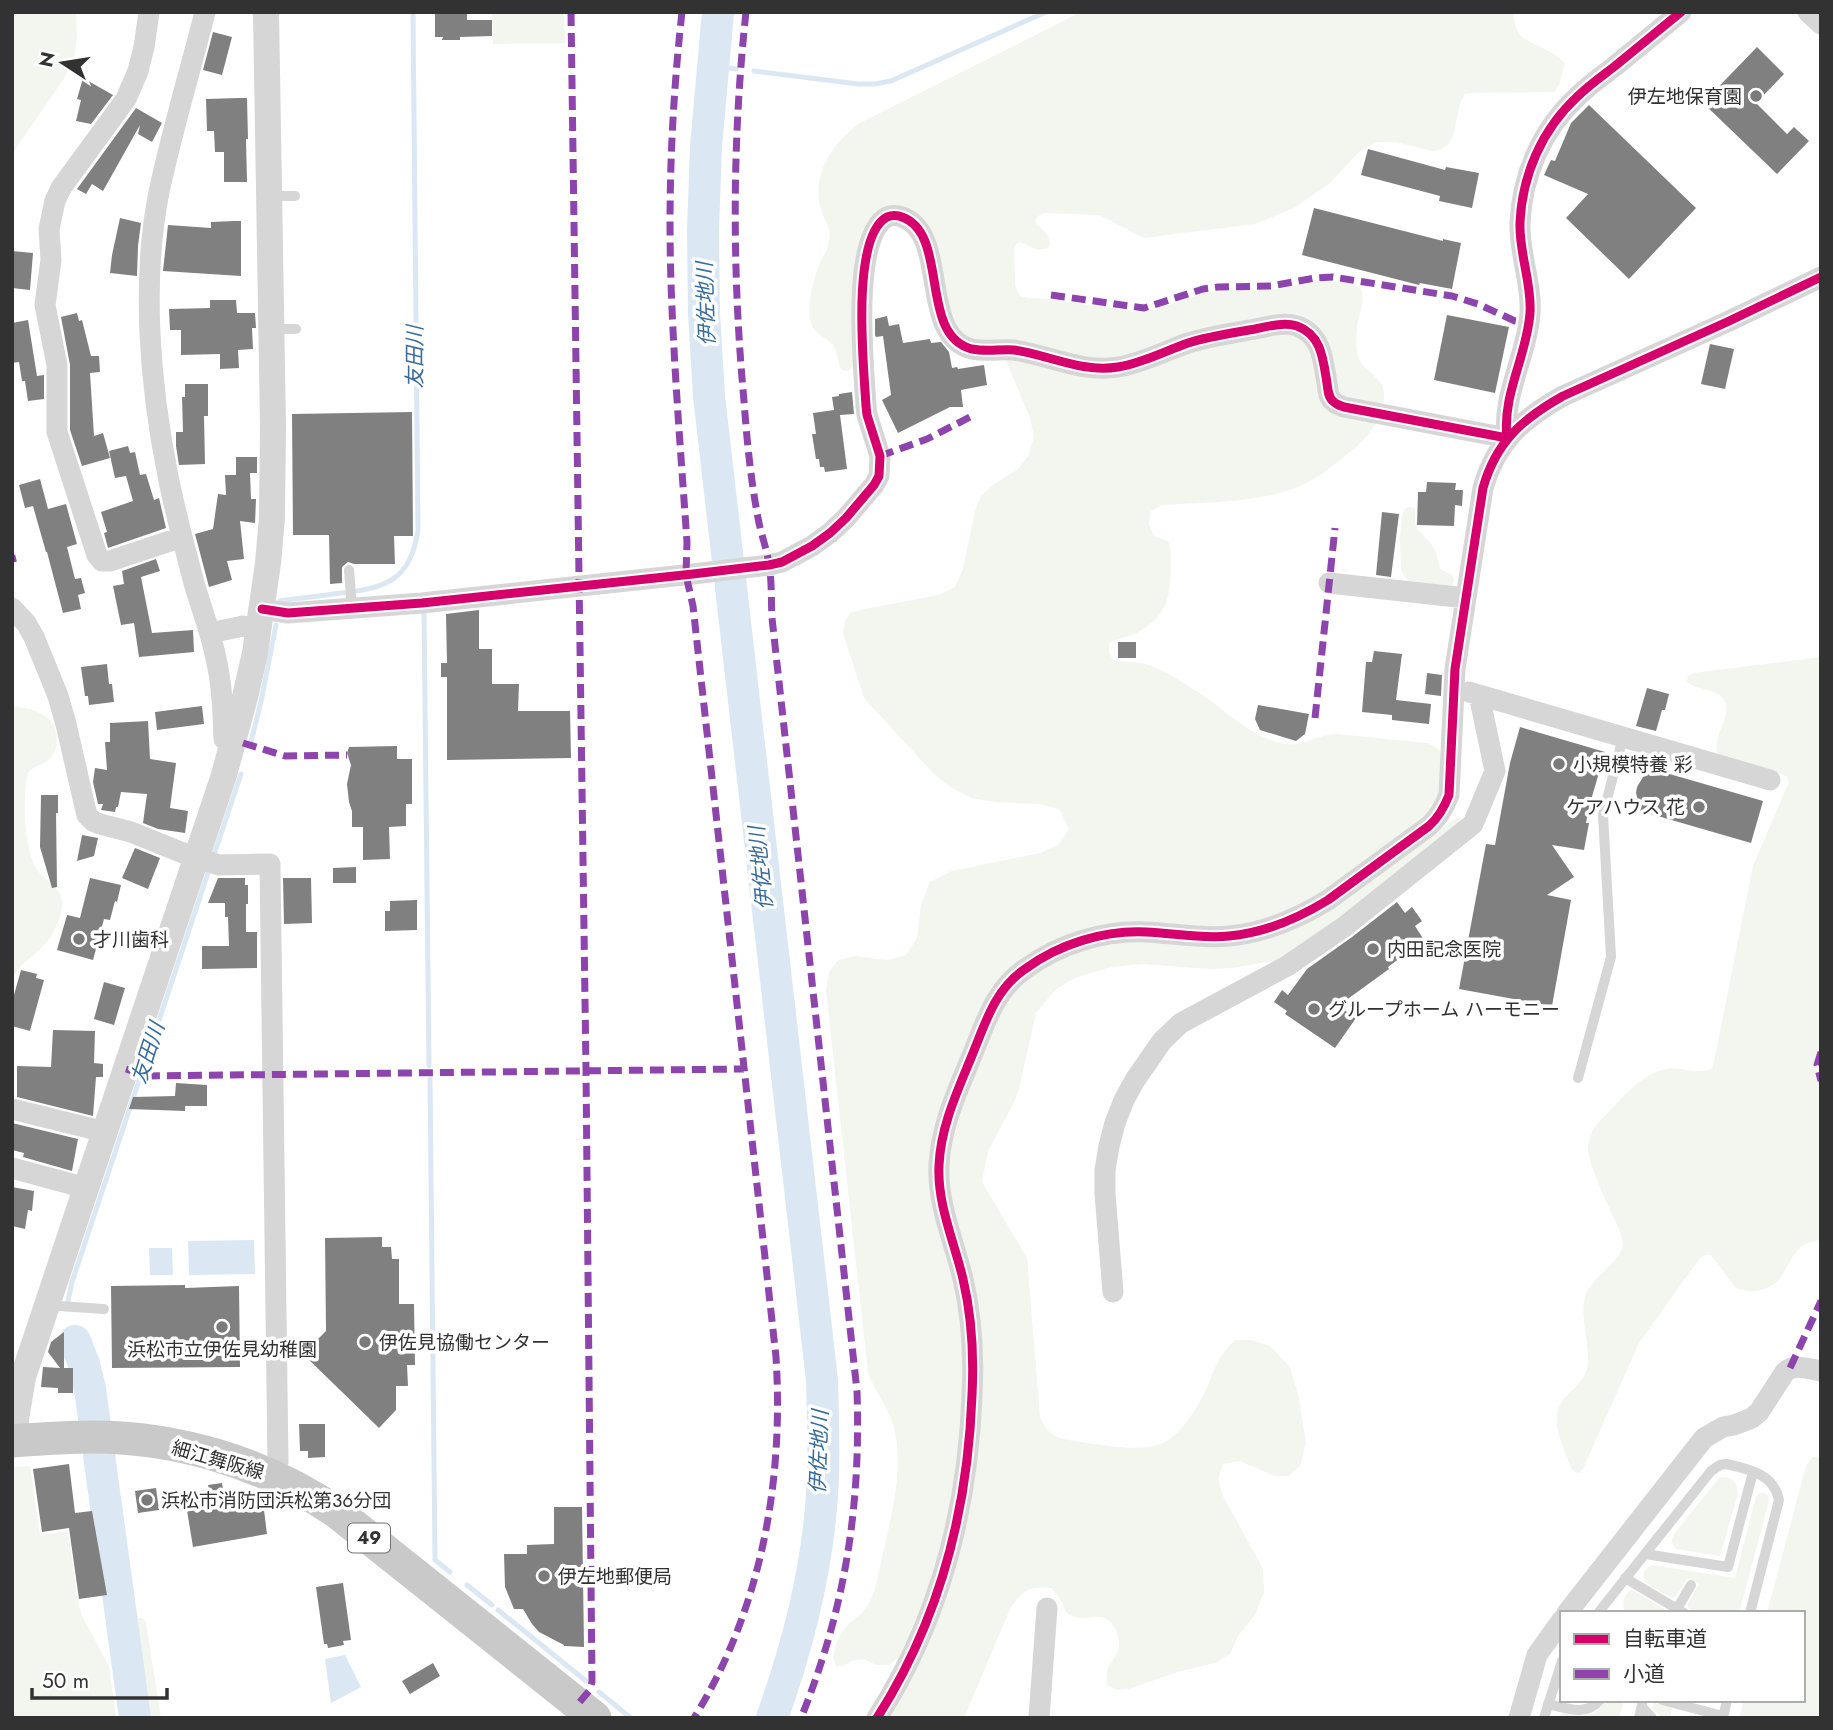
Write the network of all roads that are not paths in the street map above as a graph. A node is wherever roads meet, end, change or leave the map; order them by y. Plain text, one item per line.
1 (149, 12) edge
2 (205, 12) edge
3 (267, 12) edge
4 (1681, 12) edge
5 (1808, 12) edge
6 (1821, 24) edge
7 (1821, 278) edge
8 (1507, 438) junction
9 (182, 537) junction
10 (349, 570) dead end
11 (1329, 583) dead end
12 (1466, 598) junction
13 (352, 604) junction
14 (12, 608) edge
15 (261, 619) junction
16 (210, 633) junction
17 (1453, 691) junction
18 (1479, 695) junction
19 (1622, 737) junction
20 (234, 741) junction
21 (1770, 780) dead end
22 (206, 861) junction
23 (1577, 1078) dead end
24 (12, 1110) edge
25 (104, 1132) junction
26 (12, 1168) edge
27 (86, 1188) junction
28 (1113, 1292) dead end
29 (54, 1304) junction
30 (104, 1309) dead end
31 (1821, 1371) edge
32 (15, 1441) edge
33 (1753, 1472) junction
34 (272, 1475) junction
35 (1644, 1554) junction
36 (1625, 1578) junction
37 (1691, 1586) dead end
38 (1047, 1608) dead end
39 (1569, 1611) edge
40 (1600, 1611) edge
41 (1680, 1611) edge
42 (1751, 1611) edge
43 (1560, 1623) edge
44 (1560, 1667) edge
45 (1598, 1702) edge
46 (1670, 1702) edge
47 (1548, 1704) junction
48 (1678, 1704) junction
49 (1641, 1709) edge
50 (1723, 1717) edge
51 (595, 1718) edge
52 (877, 1718) edge
53 (1039, 1718) edge
54 (1519, 1718) edge
55 (1544, 1718) edge
56 (1652, 1718) edge
57 (1674, 1718) edge

1 - 9 street
2 - 9 street
3 - 15 street
4 - 8 street
5 - 6 street
7 - 8 street
8 - 12 street
8 - 13 street
9 - 16 street
10 - 13 lane
11 - 12 street
12 - 17 street
13 - 15 street
14 - 22 street
15 - 16 street
15 - 20 street
16 - 20 street
17 - 18 street
17 - 52 street
18 - 19 street
18 - 28 street
19 - 21 street
19 - 23 lane
20 - 22 street
22 - 25 street
22 - 34 street
24 - 25 street
25 - 27 street
26 - 27 street
27 - 29 street
29 - 30 lane
29 - 32 street
31 - 39 street
32 - 34 main road, 細江舞阪線 / 49
33 - 35 lane
33 - 35 lane
33 - 42 lane
34 - 51 main road, 細江舞阪線 / 49
35 - 36 lane
36 - 40 lane
36 - 41 lane
37 - 41 lane
38 - 53 street
43 - 54 street
44 - 47 lane
45 - 47 lane
46 - 48 lane
47 - 55 lane
48 - 50 lane
48 - 57 lane
49 - 56 lane

